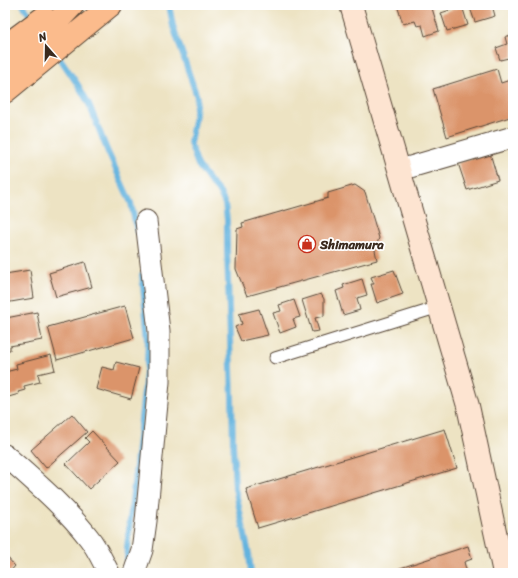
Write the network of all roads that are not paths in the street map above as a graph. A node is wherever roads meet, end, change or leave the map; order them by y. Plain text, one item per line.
1 (60, 5) edge
2 (73, 5) edge
3 (110, 5) edge
4 (351, 5) edge
5 (5, 46) edge
6 (5, 70) edge
7 (5, 92) edge
8 (513, 137) edge
9 (400, 170) junction
10 (146, 221) dead end
11 (439, 307) junction
12 (275, 358) dead end
13 (5, 455) edge
14 (109, 573) edge
15 (134, 573) edge
16 (504, 573) edge

1 - 5 highway
2 - 6 highway
3 - 7 highway
4 - 9 street
8 - 9 street
9 - 11 street
10 - 15 street
11 - 12 lane
11 - 16 street
13 - 14 street

